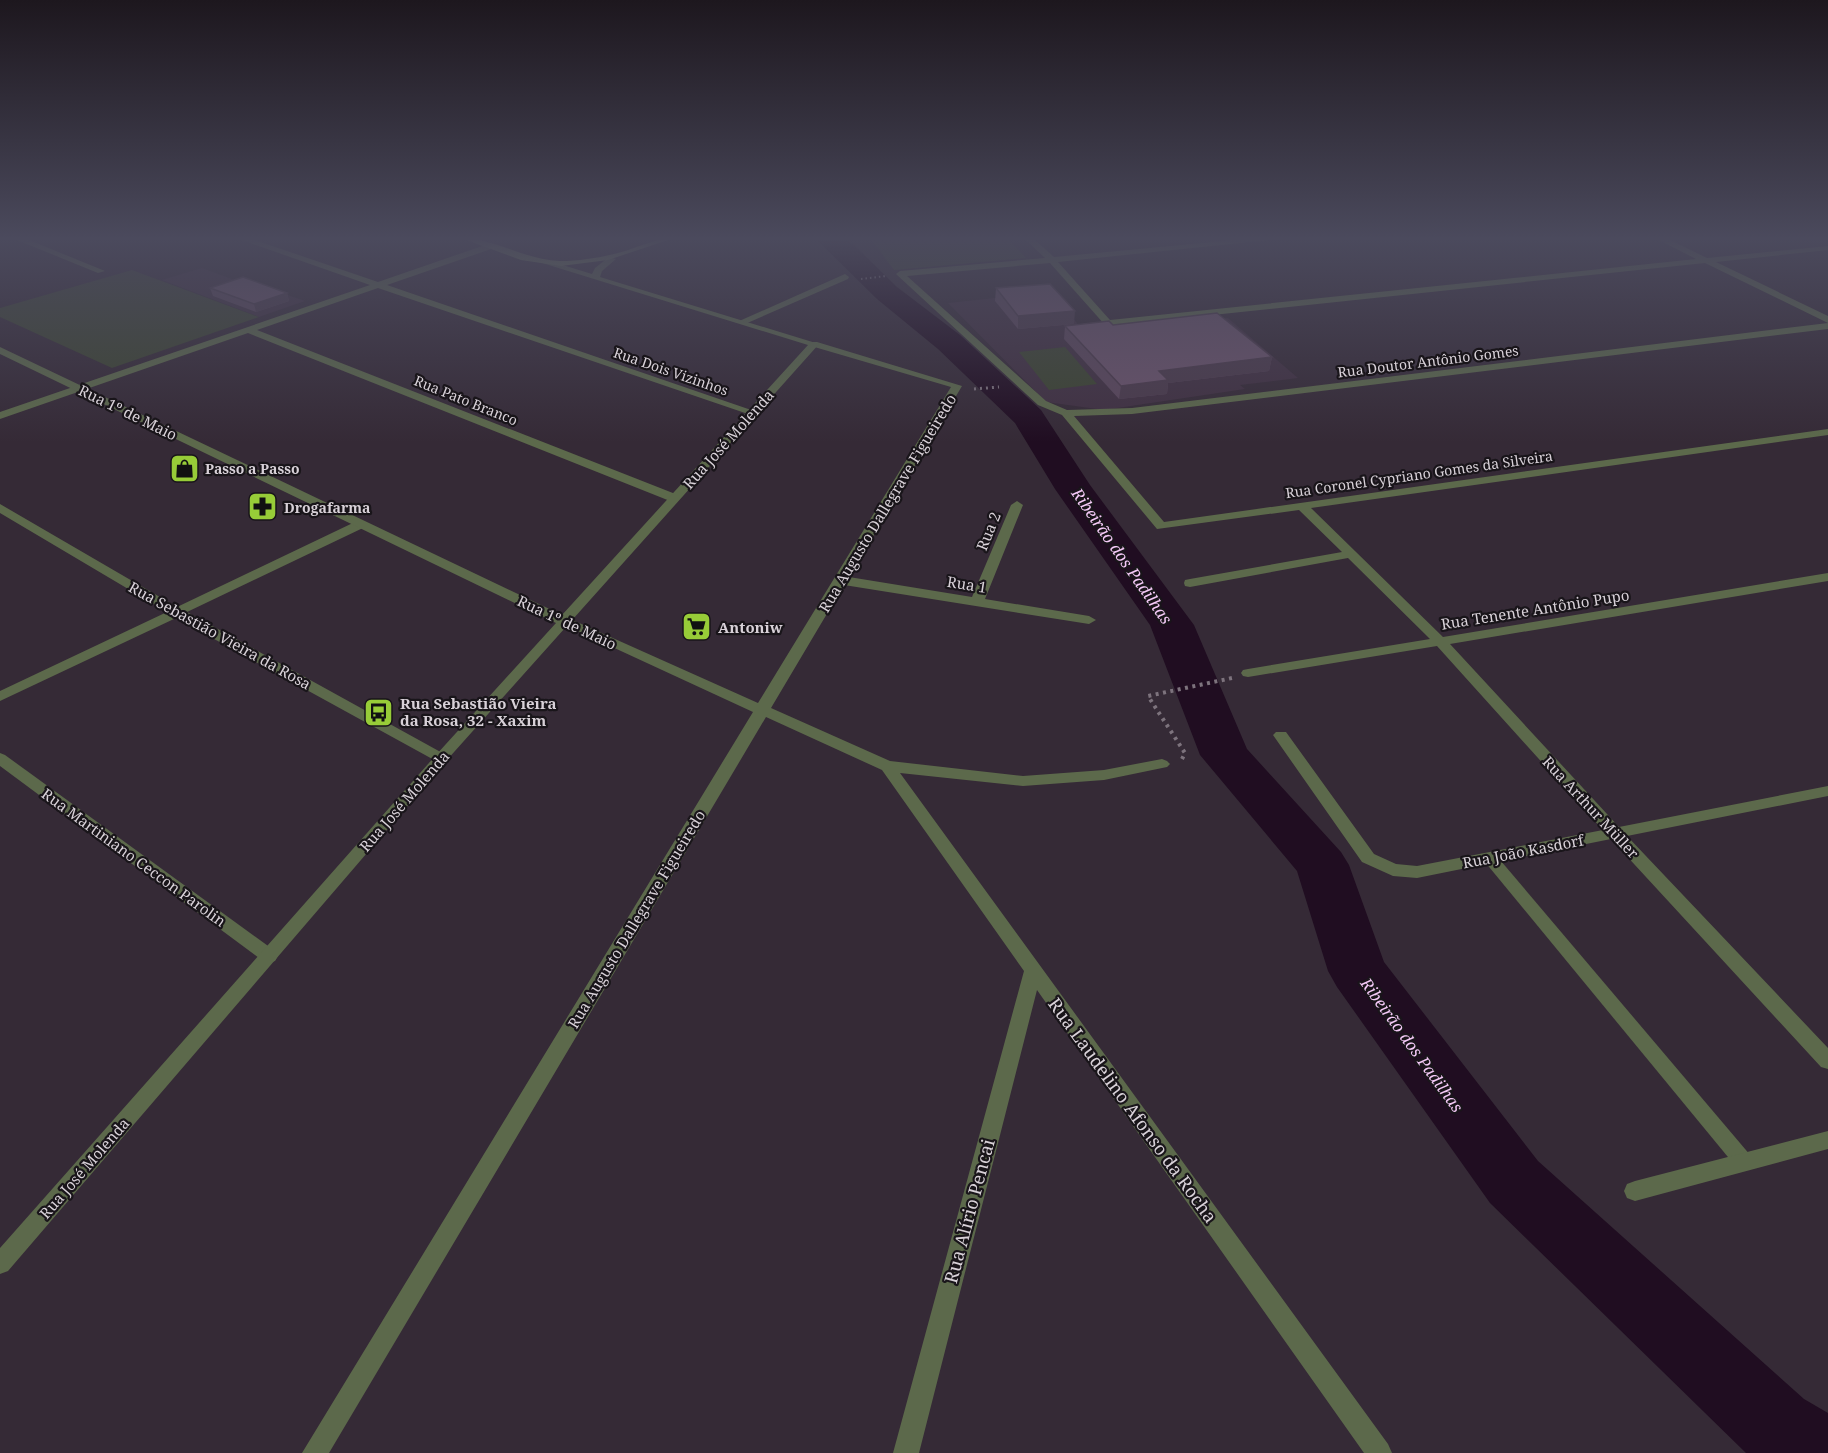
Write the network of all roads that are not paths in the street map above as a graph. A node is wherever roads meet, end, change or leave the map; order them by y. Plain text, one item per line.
1 (319, 306) edge
2 (437, 306) edge
3 (689, 306) edge
4 (779, 306) edge
5 (935, 306) edge
6 (1093, 306) edge
7 (1273, 306) edge
8 (1798, 306) edge
9 (1828, 320) edge
10 (742, 322) junction
11 (1828, 326) edge
12 (248, 330) junction
13 (814, 344) junction
14 (0, 350) edge
15 (80, 389) junction
16 (752, 412) junction
17 (1066, 413) junction
18 (0, 416) edge
19 (1828, 432) edge
20 (674, 498) junction
21 (1017, 505) dead end
22 (1302, 506) junction
23 (0, 508) edge
24 (361, 524) junction
25 (1352, 554) junction
26 (1828, 577) edge
27 (840, 580) junction
28 (1190, 584) dead end
29 (977, 602) junction
30 (178, 613) junction
31 (1089, 620) dead end
32 (563, 621) junction
33 (1440, 641) junction
34 (1248, 673) dead end
35 (0, 697) edge
36 (761, 712) junction
37 (1281, 735) dead end
38 (0, 758) edge
39 (441, 758) junction
40 (1162, 764) road end
41 (887, 766) junction
42 (1828, 791) edge
43 (1615, 833) junction
44 (1490, 858) junction
45 (269, 956) junction
46 (1033, 970) junction
47 (1828, 1061) edge
48 (1828, 1140) edge
49 (1744, 1162) junction
50 (1635, 1191) dead end
51 (0, 1264) edge
52 (315, 1453) edge
53 (906, 1453) edge
54 (1380, 1453) edge

1 - 12 street
2 - 16 street, Rua Dois Vizinhos
3 - 10 street
4 - 10 street
5 - 17 street
6 - 7 street
8 - 9 street
10 - 13 street
11 - 17 street, Rua Doutor Antônio Gomes
12 - 15 street
12 - 20 street, Rua Pato Branco
13 - 16 street, Rua José Molenda
13 - 27 street, Rua Augusto Dallegrave Figueiredo
14 - 15 street, Rua 1º de Maio
15 - 18 street
15 - 24 street, Rua 1º de Maio
16 - 20 street, Rua José Molenda
17 - 22 street, Rua Coronel Cypriano Gomes da Silveira
19 - 22 street, Rua Coronel Cypriano Gomes da Silveira
20 - 32 street, Rua José Molenda
21 - 29 street, Rua 2
22 - 25 street, Rua Arthur Müller
23 - 30 street, Rua Sebastião Vieira da Rosa
24 - 30 street
24 - 32 street, Rua 1º de Maio
25 - 28 street
25 - 33 street, Rua Arthur Müller
26 - 33 street, Rua Tenente Antônio Pupo
27 - 29 street, Rua 1
27 - 36 street, Rua Augusto Dallegrave Figueiredo
29 - 31 street, Rua 1
30 - 35 street
30 - 39 street, Rua Sebastião Vieira da Rosa
32 - 36 street, Rua 1º de Maio
32 - 39 street, Rua José Molenda
33 - 34 street, Rua Tenente Antônio Pupo
33 - 43 street, Rua Arthur Müller
36 - 41 street, Rua 1º de Maio
36 - 52 street, Rua Augusto Dallegrave Figueiredo
37 - 44 street, Rua João Kasdorf
38 - 45 street, Rua Martiniano Ceccon Parolin
39 - 45 street, Rua José Molenda
40 - 41 street, Rua 1º de Maio
41 - 46 street, Rua Laudelino Afonso da Rocha
42 - 43 street, Rua João Kasdorf
43 - 44 street, Rua João Kasdorf
43 - 47 street, Rua Arthur Müller
44 - 49 lane
45 - 51 street, Rua José Molenda
46 - 53 street, Rua Alírio Pencai
46 - 54 street, Rua Laudelino Afonso da Rocha
48 - 49 street
49 - 50 street

